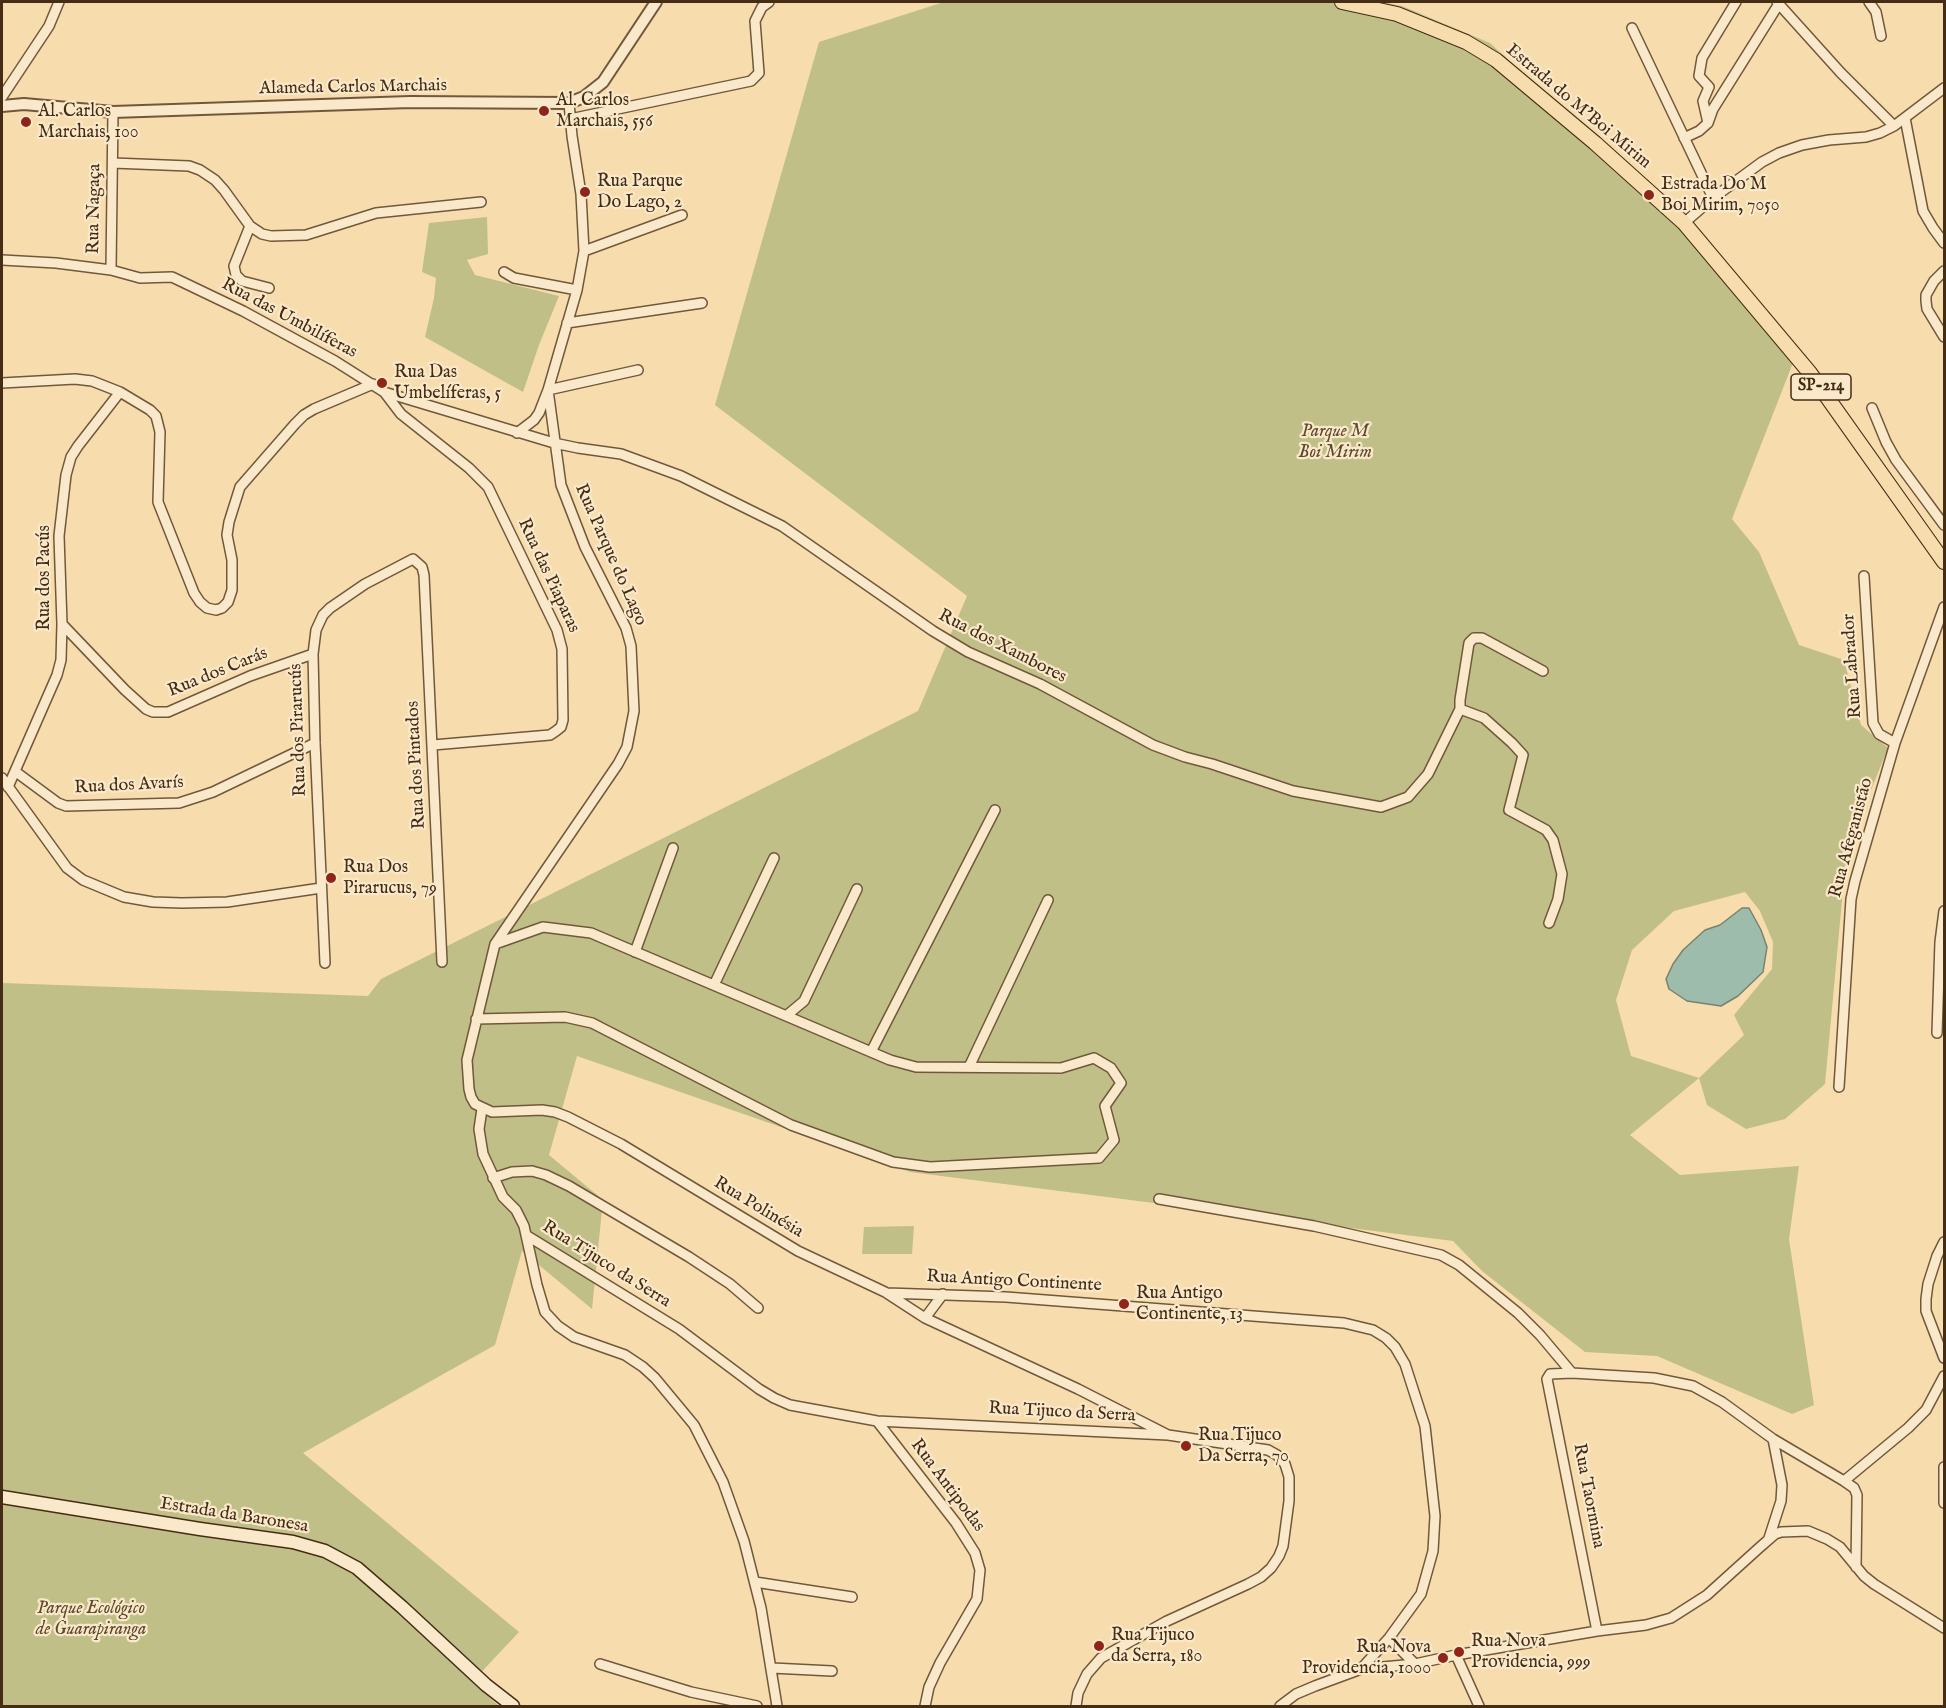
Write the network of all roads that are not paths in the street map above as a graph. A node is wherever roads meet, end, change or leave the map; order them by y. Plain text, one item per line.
1 (59, 2) edge
2 (656, 2) edge
3 (769, 2) edge
4 (1342, 2) edge
5 (1736, 2) edge
6 (1779, 2) edge
7 (1869, 2) edge
8 (1632, 28) dead end
9 (1881, 36) dead end
10 (1944, 88) edge
11 (2, 97) edge
12 (569, 103) junction
13 (2, 106) edge
14 (113, 112) junction
15 (1905, 118) junction
16 (570, 119) junction
17 (1708, 123) junction
18 (1894, 126) junction
19 (1684, 138) junction
20 (112, 163) junction
21 (1713, 198) junction
22 (481, 202) dead end
23 (682, 215) dead end
24 (1684, 223) junction
25 (250, 226) junction
26 (1944, 243) edge
27 (584, 251) junction
28 (2, 260) edge
29 (111, 270) junction
30 (1944, 271) edge
31 (504, 272) dead end
32 (269, 288) dead end
33 (577, 290) junction
34 (702, 303) dead end
35 (567, 323) junction
36 (1944, 337) edge
37 (638, 370) dead end
38 (2, 383) edge
39 (373, 384) junction
40 (548, 390) junction
41 (120, 392) junction
42 (384, 392) junction
43 (1872, 408) dead end
44 (517, 433) junction
45 (554, 443) junction
46 (1944, 525) edge
47 (1944, 562) edge
48 (422, 567) joint
49 (1864, 576) dead end
50 (1944, 607) edge
51 (62, 624) junction
52 (313, 654) junction
53 (1543, 671) dead end
54 (1460, 710) junction
55 (315, 743) junction
56 (1895, 743) junction
57 (433, 745) junction
58 (16, 772) junction
59 (2, 778) edge
60 (8, 787) junction
61 (995, 810) dead end
62 (673, 848) dead end
63 (774, 858) dead end
64 (321, 888) junction
65 (857, 889) dead end
66 (1048, 900) dead end
67 (1944, 911) edge
68 (1549, 923) dead end
69 (495, 944) junction
70 (635, 952) junction
71 (442, 962) dead end
72 (325, 963) dead end
73 (714, 985) junction
74 (786, 1016) junction
75 (476, 1019) junction
76 (1937, 1033) dead end
77 (871, 1052) junction
78 (969, 1067) junction
79 (1839, 1087) dead end
80 (482, 1109) junction
81 (493, 1178) junction
82 (1159, 1199) dead end
83 (526, 1235) junction
84 (1944, 1242) edge
85 (885, 1293) junction
86 (943, 1294) junction
87 (758, 1308) dead end
88 (924, 1318) junction
89 (1944, 1358) edge
90 (1572, 1373) junction
91 (1944, 1376) edge
92 (877, 1421) junction
93 (1168, 1435) junction
94 (1773, 1439) junction
95 (1944, 1467) edge
96 (1845, 1481) junction
97 (2, 1497) edge
98 (1944, 1503) edge
99 (1768, 1540) junction
100 (1856, 1567) junction
101 (755, 1582) junction
102 (852, 1597) dead end
103 (1944, 1628) edge
104 (1597, 1631) junction
105 (1389, 1638) junction
106 (1456, 1655) junction
107 (600, 1664) dead end
108 (1415, 1664) junction
109 (772, 1668) junction
110 (1361, 1669) junction
111 (832, 1671) dead end
112 (513, 1707) edge
113 (757, 1707) edge
114 (777, 1707) edge
115 (925, 1707) edge
116 (1076, 1707) edge
117 (1280, 1707) edge
118 (1479, 1707) edge

1 - 11 street
2 - 12 street, Alameda Carlos Marchais
3 - 16 street
4 - 24 main road, Estrada do M'Boi Mirim / SP-214
5 - 17 street
6 - 17 street
6 - 18 street
7 - 9 street
8 - 19 street
10 - 15 street
12 - 14 street, Alameda Carlos Marchais
12 - 16 street, Rua Parque do Lago
13 - 14 street, Alameda Carlos Marchais
14 - 20 street, Rua Nagaça
15 - 18 street
15 - 26 street
16 - 27 street, Rua Parque do Lago
17 - 19 street
18 - 21 street
19 - 21 street
20 - 25 street
20 - 29 street, Rua Nagaça
21 - 24 street
22 - 25 street
23 - 27 street
24 - 47 main road, Estrada do M'Boi Mirim / SP-214
25 - 32 street
27 - 33 street, Rua Parque do Lago
28 - 29 street, Rua das Umbilíferas
29 - 39 street, Rua das Umbilíferas
30 - 36 street
31 - 33 street
33 - 35 street, Rua Parque do Lago
34 - 35 street
35 - 40 street, Rua Parque do Lago
37 - 40 street
38 - 41 street
39 - 41 street
39 - 42 street, Rua das Umbilíferas
40 - 44 street, Rua Parque do Lago
40 - 45 street, Rua Parque do Lago
41 - 51 street, Rua dos Pacús
42 - 44 street, Rua das Umbilíferas
42 - 57 street, Rua das Piaparas
43 - 46 street
44 - 45 street, Rua das Umbilíferas
45 - 54 street, Rua dos Xambores
45 - 69 street, Rua Parque do Lago
48 - 52 street, Rua dos Pirarucús
48 - 57 street, Rua dos Pintados
49 - 56 street, Rua Labrador
50 - 56 street, Rua Afeganistão
51 - 52 street, Rua dos Carás
51 - 58 street, Rua dos Pacús
52 - 55 street, Rua dos Pirarucús
53 - 54 street
54 - 68 street
55 - 58 street, Rua dos Avarís
55 - 64 street, Rua dos Pirarucús
56 - 79 street, Rua Afeganistão
57 - 71 street, Rua dos Pintados
58 - 60 street, Rua dos Pacús
59 - 60 street
60 - 64 street
61 - 77 street
62 - 70 street
63 - 73 street
64 - 72 street, Rua dos Pirarucús
65 - 74 street
66 - 78 street
67 - 76 street
69 - 70 street
69 - 75 street
70 - 73 street
73 - 74 street
74 - 77 street
75 - 78 street
75 - 80 street
77 - 78 street
80 - 81 street
80 - 85 street, Rua Polinésia
81 - 83 street
81 - 87 street
82 - 90 street
83 - 92 street, Rua Tijuco da Serra
83 - 101 street
84 - 89 street
85 - 86 street, Rua Antigo Continente
85 - 88 street, Rua Polinésia
86 - 88 street
86 - 105 street, Rua Antigo Continente
88 - 93 street, Rua Polinésia
90 - 94 street
90 - 104 street, Rua Taormina
91 - 96 street
92 - 93 street, Rua Tijuco da Serra
92 - 115 street, Rua Antipodas
93 - 116 street, Rua Tijuco da Serra
94 - 96 street
94 - 99 street
95 - 98 street
96 - 100 street
97 - 112 main road, Estrada da Baronesa
99 - 100 street
99 - 104 street
100 - 103 street
101 - 102 street
101 - 109 street
104 - 106 street
105 - 108 street
105 - 110 street, Rua Antigo Continente
106 - 108 street
106 - 118 street
107 - 113 street
108 - 110 street
109 - 111 street
109 - 114 street
110 - 117 street

